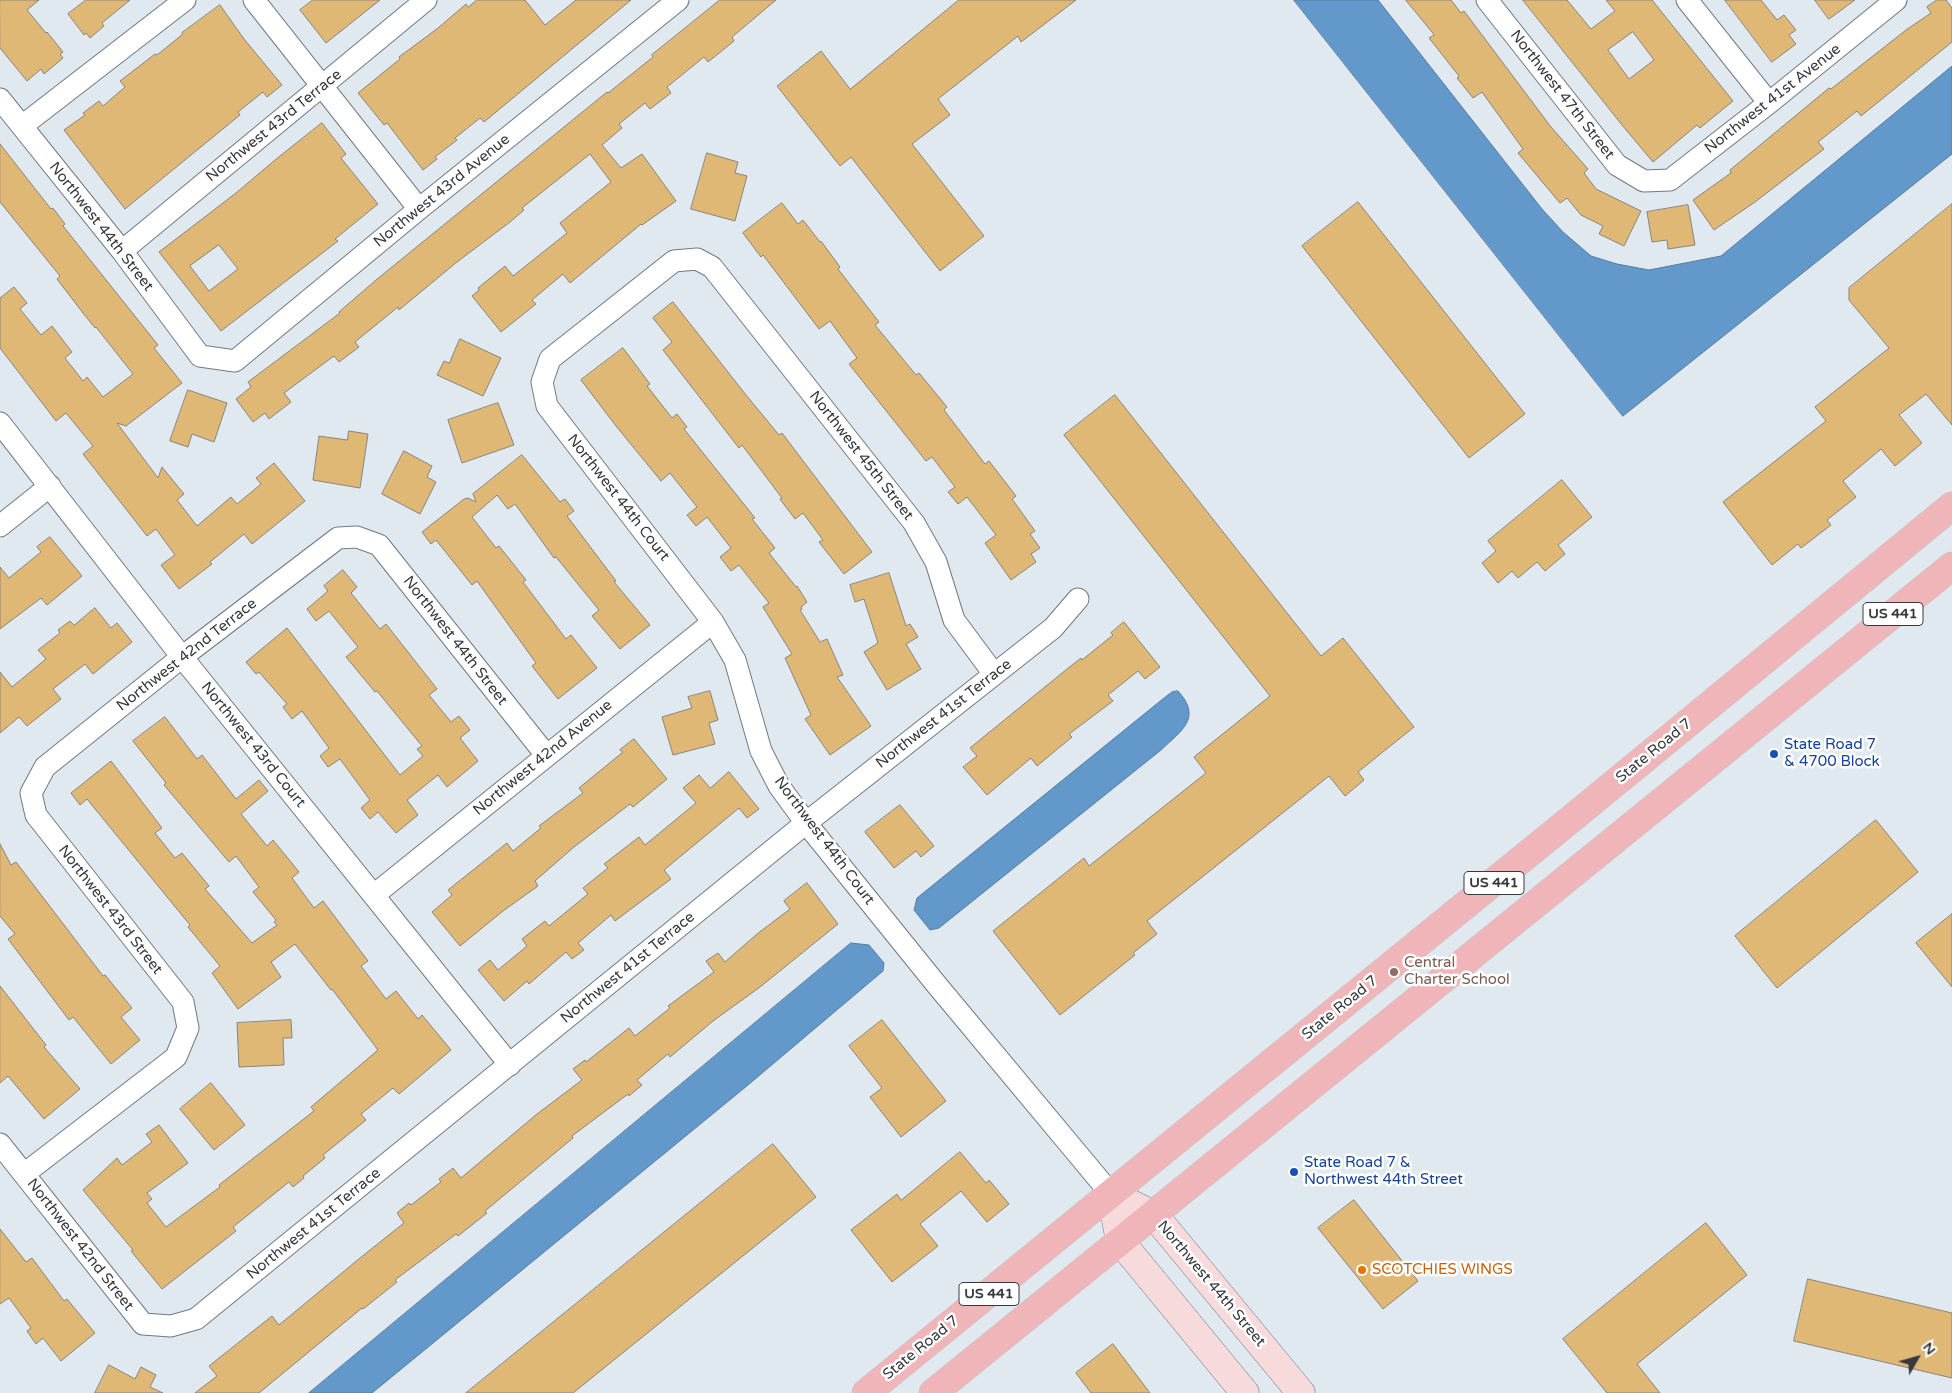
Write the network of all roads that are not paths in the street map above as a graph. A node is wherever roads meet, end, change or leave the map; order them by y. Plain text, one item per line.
1 (185, 0) edge
2 (254, 0) edge
3 (426, 0) edge
4 (678, 0) edge
5 (1487, 0) edge
6 (1687, 0) edge
7 (1891, 2) edge
8 (322, 86) junction
9 (0, 99) edge
10 (1769, 103) junction
11 (22, 126) junction
12 (1644, 181) joint
13 (419, 208) junction
14 (122, 252) junction
15 (697, 259) joint
16 (200, 356) joint
17 (0, 423) edge
18 (50, 486) junction
19 (1952, 506) edge
20 (0, 526) edge
21 (357, 537) joint
22 (1952, 566) edge
23 (1078, 599) dead end
24 (713, 622) junction
25 (182, 657) junction
26 (994, 674) junction
27 (546, 755) junction
28 (31, 793) joint
29 (806, 823) junction
30 (374, 895) junction
31 (510, 1065) junction
32 (0, 1144) edge
33 (24, 1174) junction
34 (1111, 1194) junction
35 (1154, 1215) junction
36 (1120, 1241) junction
37 (171, 1326) joint
38 (866, 1393) edge
39 (933, 1393) edge
40 (1245, 1393) edge
41 (1301, 1393) edge

1 - 11 street
2 - 8 street
3 - 8 street, Northwest 43rd Terrace
4 - 13 street, Northwest 43rd Avenue
5 - 12 street, Northwest 47th Street
6 - 10 street
7 - 10 street, Northwest 41st Avenue
8 - 13 street
8 - 14 street, Northwest 43rd Terrace
9 - 11 street, Northwest 44th Street
10 - 12 street, Northwest 41st Avenue
11 - 14 street, Northwest 44th Street
13 - 16 street, Northwest 43rd Avenue
14 - 16 street, Northwest 44th Street
15 - 24 street, Northwest 44th Court
15 - 26 street, Northwest 45th Street
17 - 18 street, Northwest 43rd Court
18 - 20 street
18 - 25 street, Northwest 43rd Court
19 - 34 main road, State Road 7 / US 441
21 - 25 street, Northwest 42nd Terrace
21 - 27 street, Northwest 44th Street
22 - 35 main road, US 441
23 - 26 street, Northwest 41st Terrace
24 - 27 street, Northwest 42nd Avenue
24 - 29 street, Northwest 44th Court
25 - 28 street, Northwest 42nd Terrace
25 - 30 street, Northwest 43rd Court
26 - 29 street, Northwest 41st Terrace
27 - 30 street, Northwest 42nd Avenue
28 - 33 street, Northwest 43rd Street
29 - 31 street, Northwest 41st Terrace
29 - 34 street, Northwest 44th Court
30 - 31 street, Northwest 43rd Court
31 - 37 street, Northwest 41st Terrace
32 - 33 street, Northwest 42nd Street
33 - 37 street, Northwest 42nd Street
34 - 35 street, Northwest 44th Street
34 - 36 street
34 - 38 main road, State Road 7 / US 441
35 - 36 main road, US 441
35 - 41 street, Northwest 44th Street
36 - 39 main road, US 441
36 - 40 street

